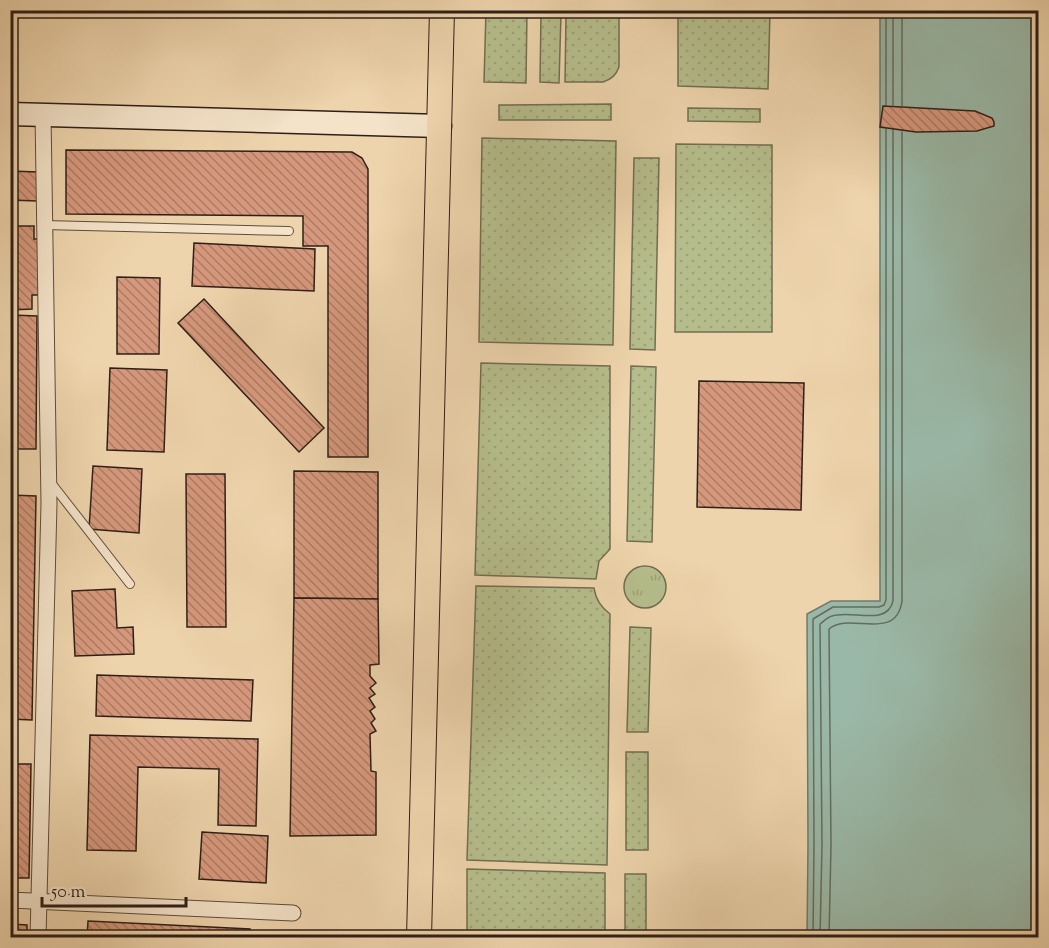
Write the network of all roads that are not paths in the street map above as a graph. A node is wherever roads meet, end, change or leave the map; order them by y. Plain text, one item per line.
1 (442, 10) edge
2 (10, 114) edge
3 (43, 114) junction
4 (440, 126) junction
5 (44, 225) junction
6 (289, 231) dead end
7 (49, 481) junction
8 (130, 584) dead end
9 (10, 900) edge
10 (39, 901) junction
11 (293, 913) dead end
12 (38, 938) edge
13 (419, 938) edge

1 - 4 main road
2 - 3 main road
3 - 4 main road
3 - 5 street
4 - 13 main road
5 - 6 lane
5 - 7 street
7 - 8 lane
7 - 10 street
9 - 10 street
10 - 11 street
10 - 12 street

